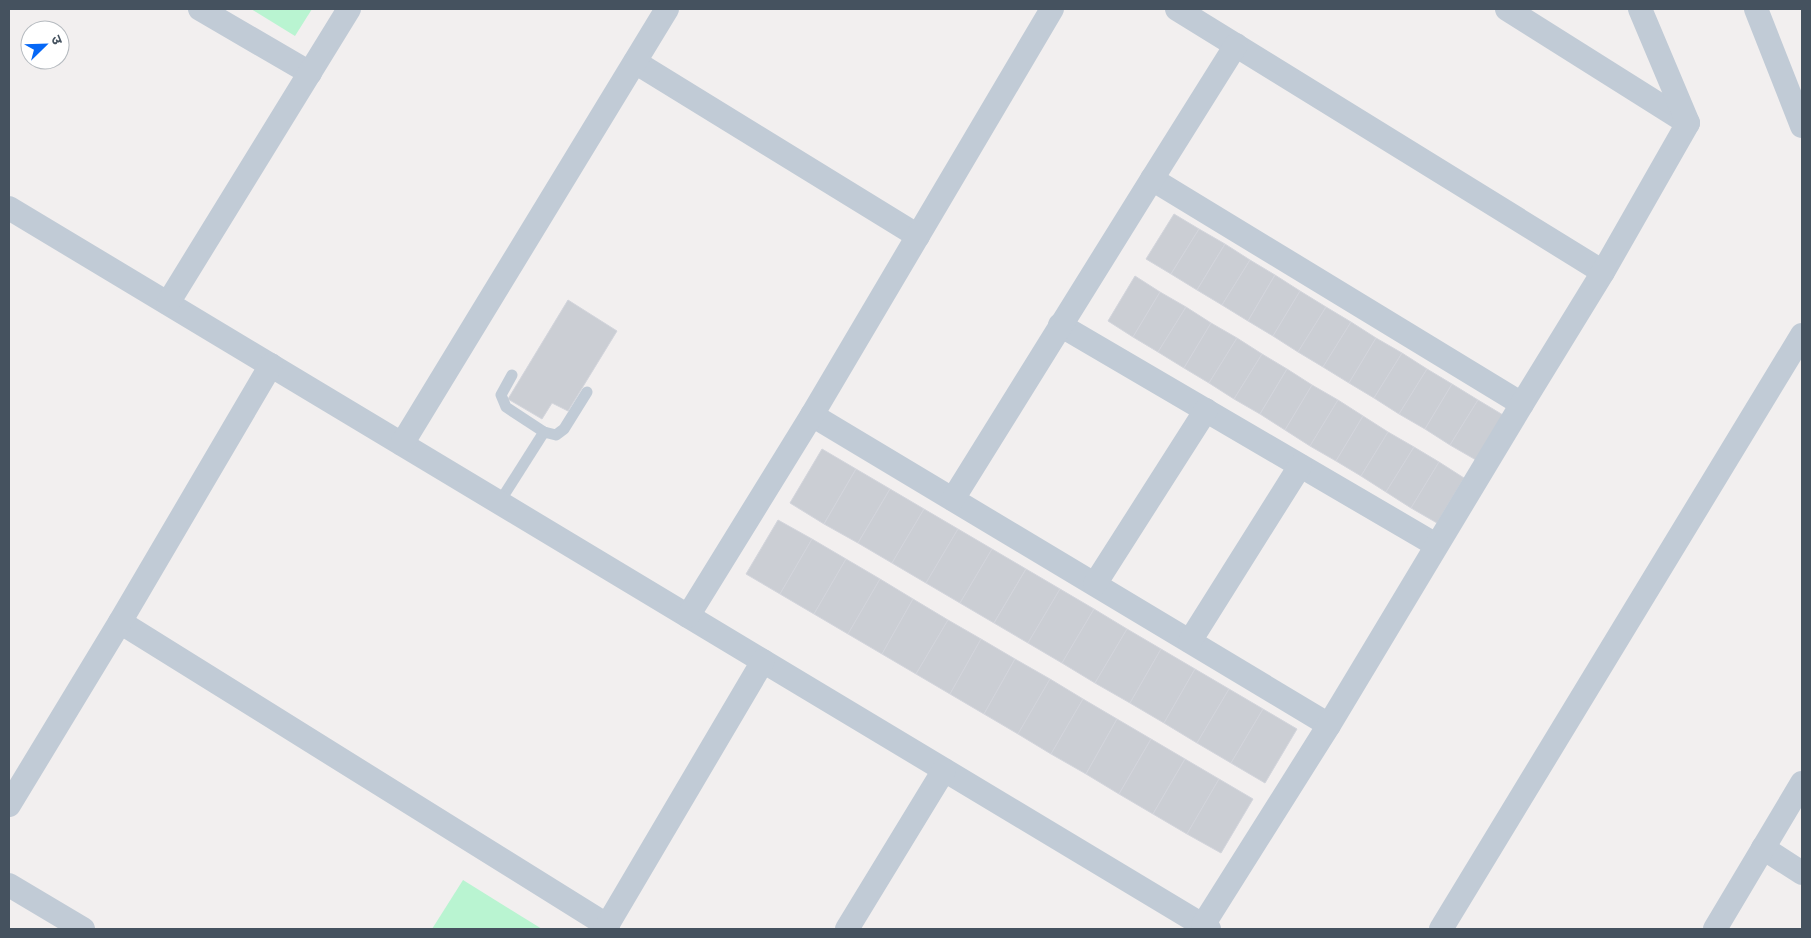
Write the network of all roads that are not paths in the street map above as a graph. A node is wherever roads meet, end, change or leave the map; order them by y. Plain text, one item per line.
1 (200, 9) edge
2 (349, 9) edge
3 (666, 9) edge
4 (1052, 9) edge
5 (1177, 9) edge
6 (1507, 9) edge
7 (1640, 9) edge
8 (1756, 9) edge
9 (1236, 46) junction
10 (634, 62) junction
11 (310, 73) junction
12 (1688, 123) junction
13 (1802, 126) edge
14 (1152, 179) junction
15 (9, 208) edge
16 (918, 236) junction
17 (1603, 272) junction
18 (168, 303) junction
19 (1060, 325) junction
20 (1802, 335) edge
21 (270, 365) junction
22 (512, 374) dead end
23 (587, 392) dead end
24 (1522, 404) junction
25 (1206, 410) junction
26 (812, 415) junction
27 (544, 432) junction
28 (402, 444) junction
29 (1300, 466) junction
30 (953, 499) junction
31 (499, 502) junction
32 (1436, 545) junction
33 (1095, 584) junction
34 (688, 616) junction
35 (120, 622) junction
36 (1190, 641) junction
37 (763, 661) junction
38 (1329, 725) junction
39 (944, 770) junction
40 (1802, 783) edge
41 (9, 805) edge
42 (1763, 848) junction
43 (1802, 873) edge
44 (9, 885) edge
45 (606, 927) edge
46 (1206, 927) edge
47 (83, 929) edge
48 (847, 929) edge
49 (1441, 929) edge
50 (1715, 929) edge

1 - 11 street
2 - 11 street
3 - 10 street
4 - 16 street
5 - 9 street
6 - 12 street
7 - 12 street
8 - 13 street
9 - 14 street
9 - 17 street
10 - 16 street
10 - 28 street
11 - 18 street
12 - 17 street
14 - 19 street
14 - 24 street
15 - 18 street
16 - 26 street
17 - 24 street
18 - 21 street
19 - 25 street
19 - 30 street
20 - 49 street
21 - 28 street
21 - 35 street
22 - 27 lane
23 - 27 lane
24 - 32 street
25 - 29 street
25 - 33 street
26 - 30 street
26 - 34 street
27 - 31 lane
28 - 31 street
29 - 32 street
29 - 36 street
30 - 33 street
31 - 34 street
32 - 38 street
33 - 36 street
34 - 37 street
35 - 41 street
35 - 45 street
36 - 38 street
37 - 39 street
37 - 45 street
38 - 46 street
39 - 46 street
39 - 48 street
40 - 42 street
42 - 43 street
42 - 50 street
44 - 47 street

